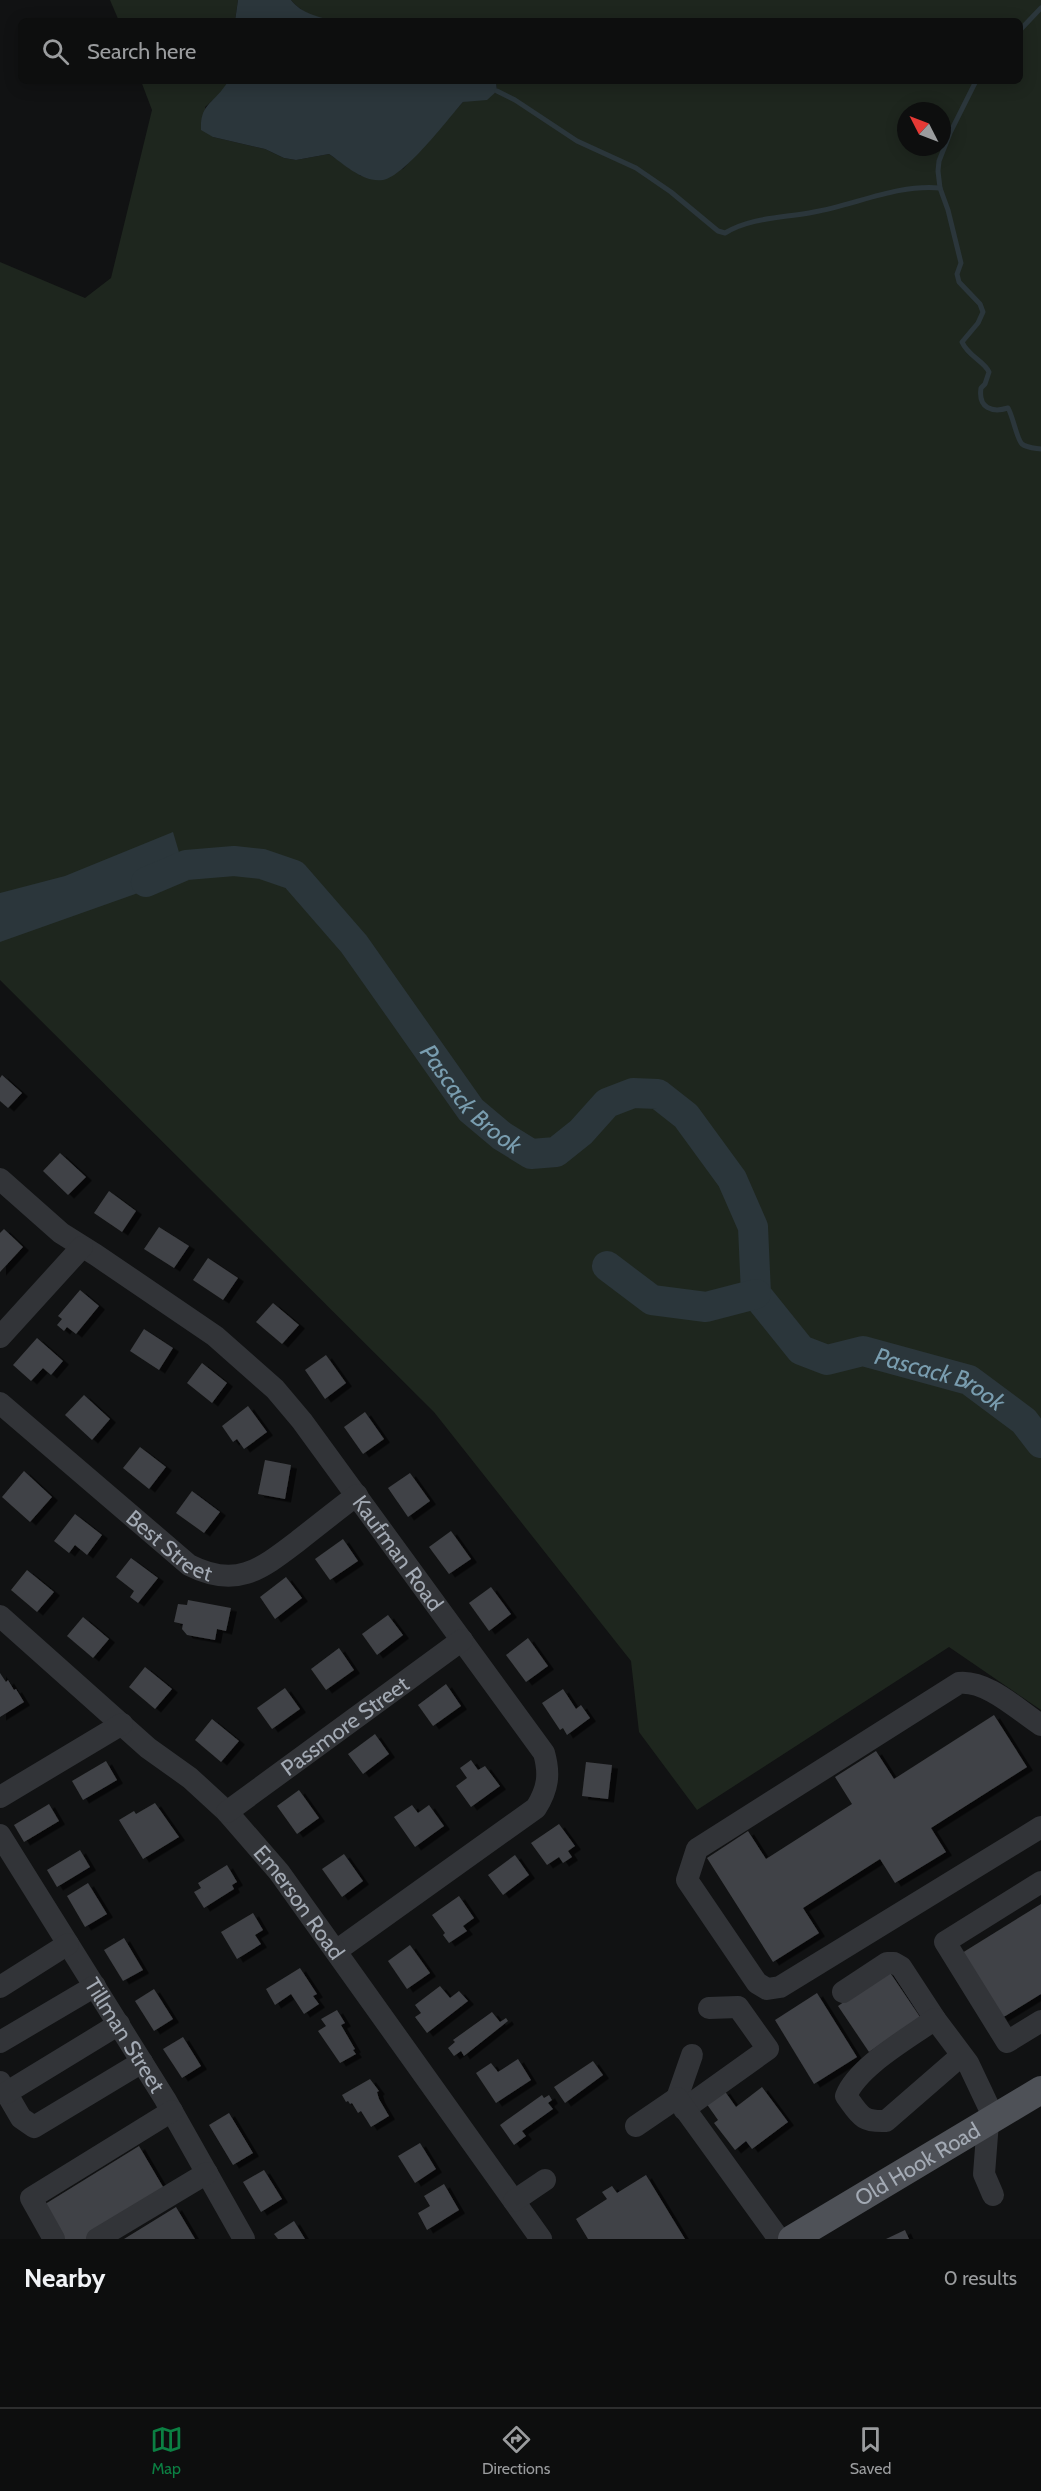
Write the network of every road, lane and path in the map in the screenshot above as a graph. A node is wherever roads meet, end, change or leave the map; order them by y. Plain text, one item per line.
1 (0, 1179) edge
2 (82, 1247) junction
3 (0, 1337) edge
4 (0, 1402) edge
5 (357, 1495) junction
6 (0, 1616) edge
7 (462, 1640) junction
8 (122, 1724) junction
9 (1041, 1725) edge
10 (0, 1797) edge
11 (226, 1812) junction
12 (1041, 1827) edge
13 (0, 1835) edge
14 (1041, 1882) edge
15 (68, 1944) junction
16 (336, 1951) junction
17 (95, 1986) junction
18 (0, 1987) edge
19 (843, 1992) dead end
20 (709, 2008) dead end
21 (935, 2019) junction
22 (1041, 2021) edge
23 (119, 2024) junction
24 (0, 2042) edge
25 (692, 2055) dead end
26 (962, 2055) junction
27 (142, 2062) junction
28 (3, 2087) edge
29 (1041, 2090) edge
30 (680, 2103) junction
31 (172, 2111) junction
32 (991, 2120) junction
33 (636, 2126) dead end
34 (207, 2172) junction
35 (545, 2180) dead end
36 (993, 2195) dead end
37 (514, 2201) junction
38 (54, 2239) edge
39 (96, 2239) edge
40 (244, 2239) edge
41 (541, 2239) edge
42 (779, 2239) edge
43 (792, 2239) edge

1 - 2 street, Kaufman Road
2 - 3 street
2 - 5 street, Kaufman Road
4 - 5 street, Best Street
5 - 7 street, Kaufman Road
6 - 8 street, Emerson Road
7 - 11 street, Passmore Street
7 - 16 street, Kaufman Road
8 - 10 street
8 - 11 street, Emerson Road
9 - 12 street
11 - 16 street, Emerson Road
13 - 15 street, Tillman Street
14 - 22 street
15 - 17 street, Tillman Street
15 - 18 street
16 - 37 street, Emerson Road
17 - 23 street, Tillman Street
17 - 24 street
19 - 21 street
20 - 30 street
21 - 26 street
21 - 26 street
23 - 27 street, Tillman Street
23 - 28 street
25 - 30 street
26 - 32 street
27 - 28 street
27 - 31 street, Tillman Street
29 - 32 main road, Old Hook Road
30 - 33 street
30 - 42 street
31 - 34 street, Tillman Street
31 - 38 street
32 - 36 street
32 - 43 main road, Old Hook Road
34 - 39 street
34 - 40 street, Tillman Street
35 - 37 street
37 - 41 street, Emerson Road

